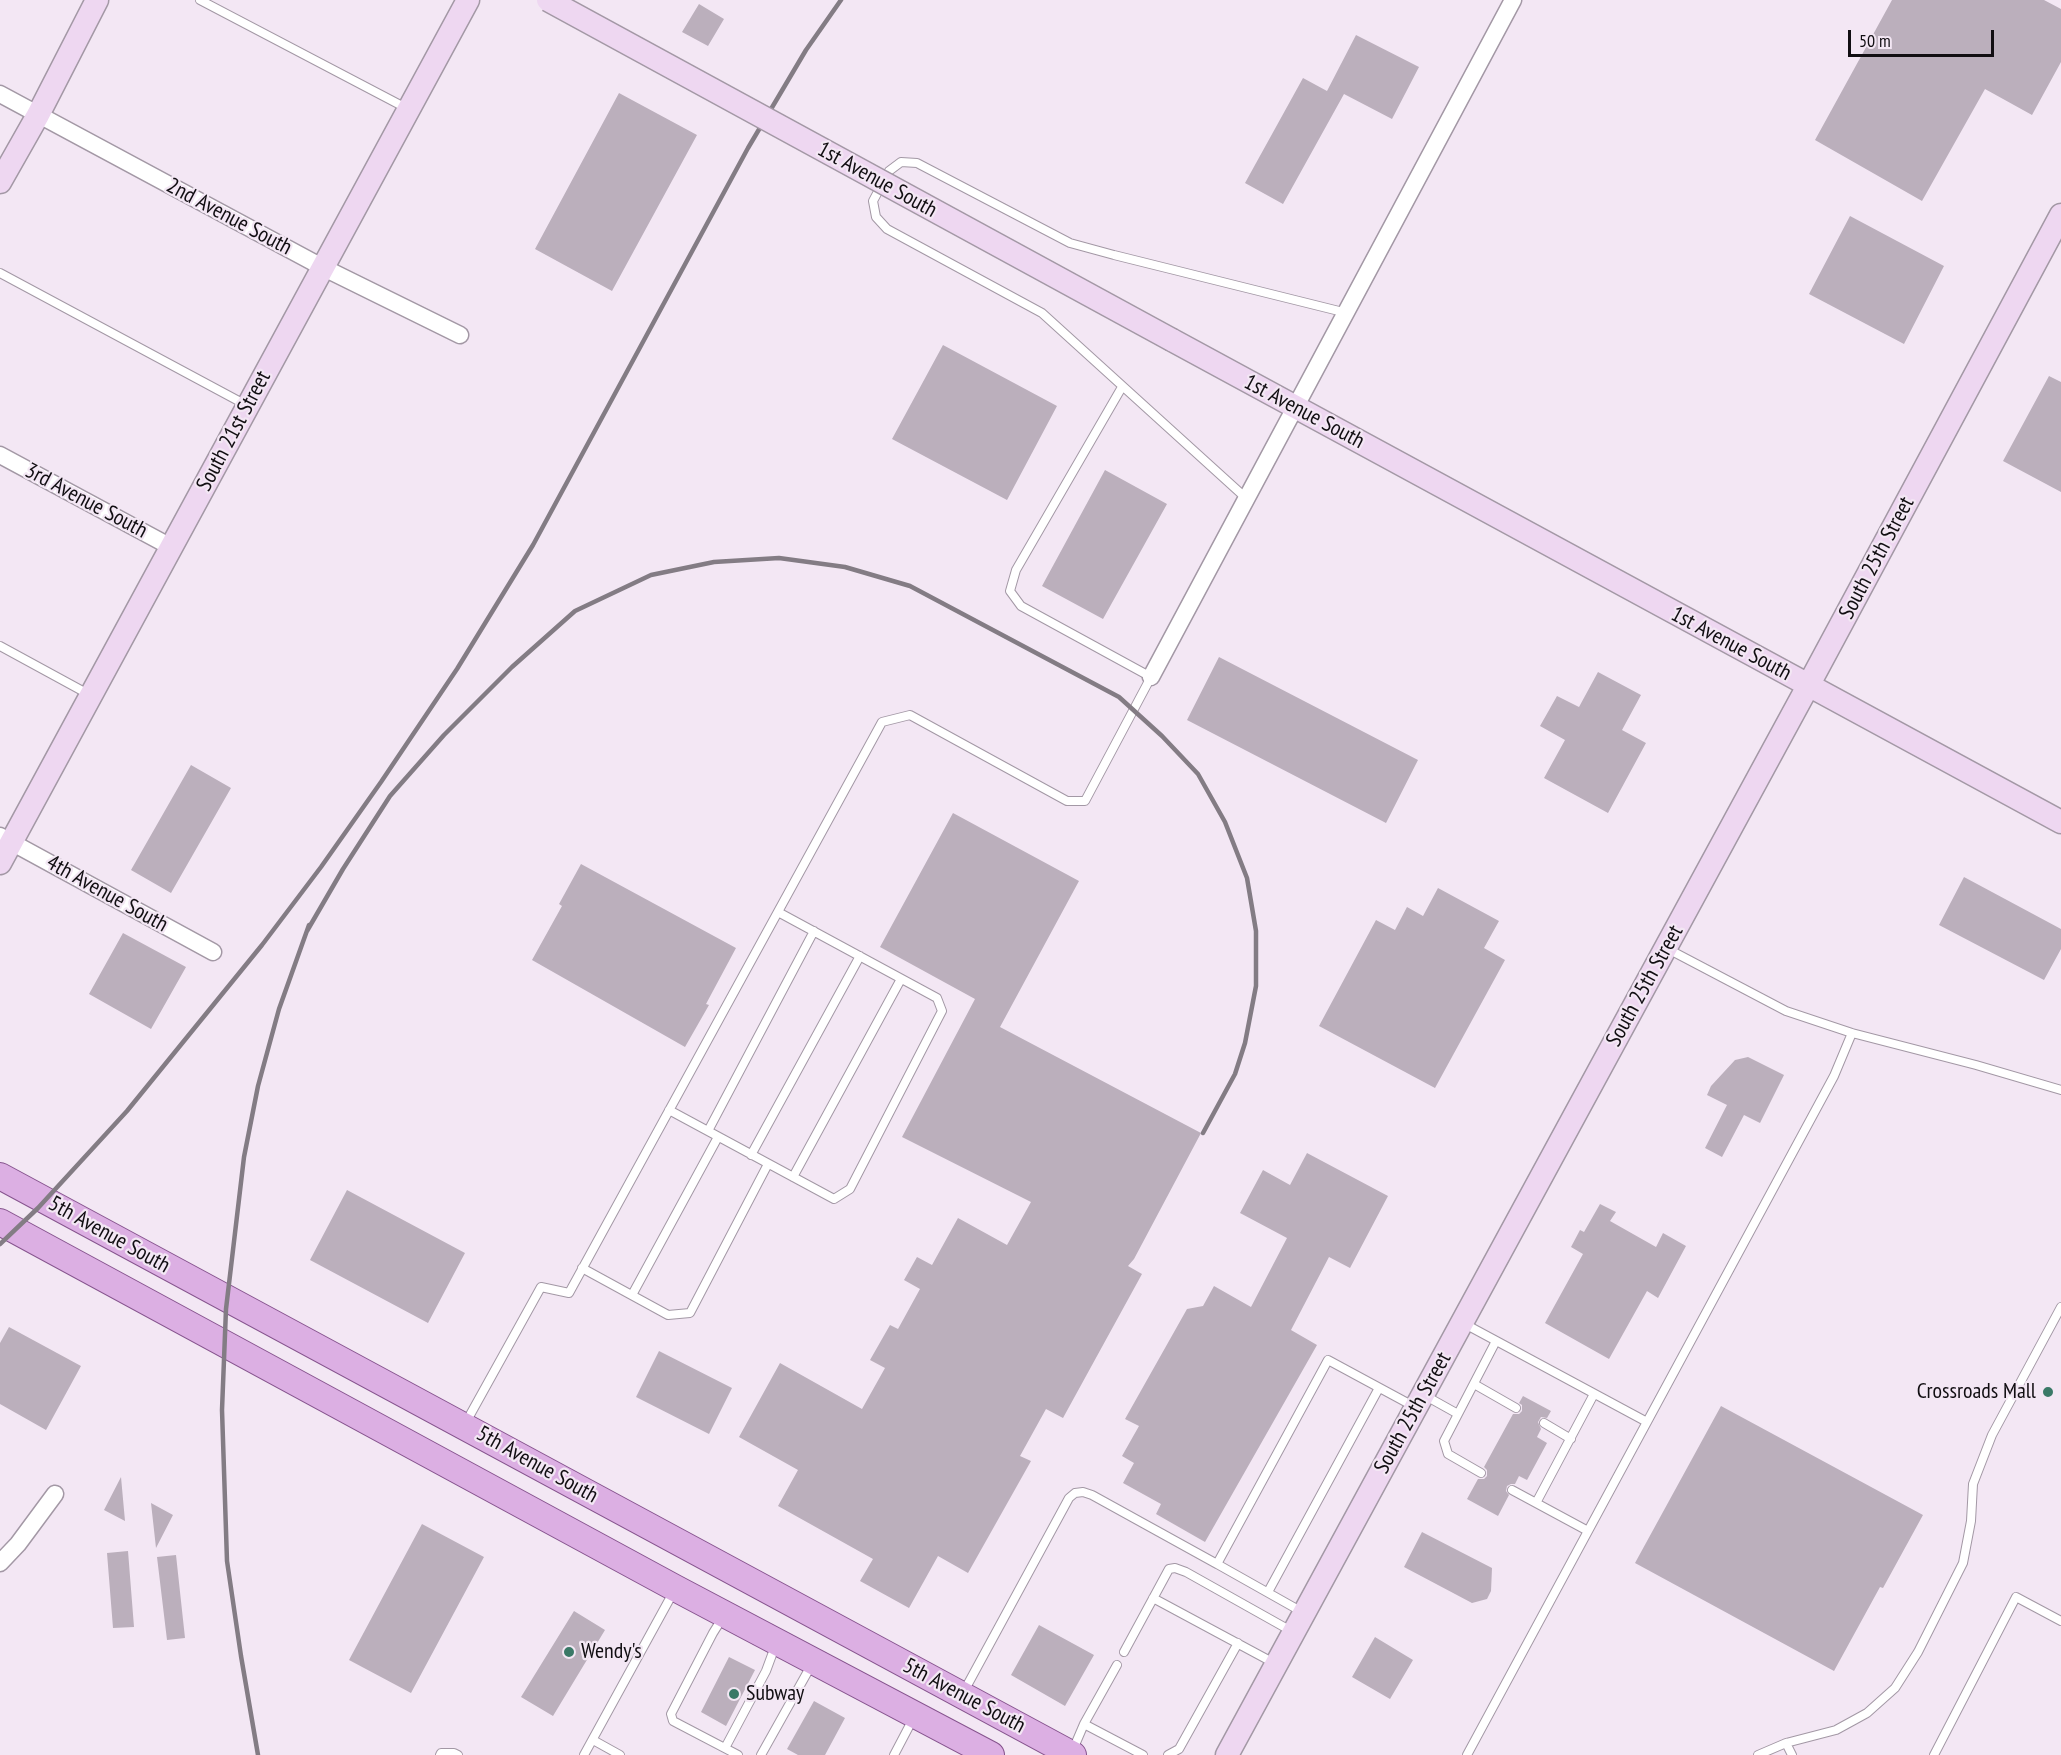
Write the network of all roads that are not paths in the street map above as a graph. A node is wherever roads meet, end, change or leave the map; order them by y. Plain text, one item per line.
1 (97, 0) edge
2 (200, 0) edge
3 (468, 0) edge
4 (548, 0) edge
5 (1513, 0) edge
6 (0, 94) edge
7 (408, 110) junction
8 (38, 115) junction
9 (0, 182) edge
10 (2061, 215) edge
11 (322, 267) junction
12 (0, 273) edge
13 (1347, 313) junction
14 (460, 335) dead end
15 (1122, 387) junction
16 (248, 406) junction
17 (1296, 408) junction
18 (0, 454) edge
19 (1247, 500) junction
20 (171, 547) junction
21 (0, 646) edge
22 (1151, 677) junction
23 (1808, 686) junction
24 (91, 696) junction
25 (2061, 822) edge
26 (6, 839) edge
27 (0, 863) edge
28 (778, 912) junction
29 (814, 932) junction
30 (1666, 948) junction
31 (213, 952) dead end
32 (860, 956) junction
33 (901, 979) junction
34 (1852, 1033) junction
35 (2061, 1090) edge
36 (669, 1110) junction
37 (708, 1131) junction
38 (718, 1137) junction
39 (751, 1155) junction
40 (768, 1164) junction
41 (0, 1176) edge
42 (793, 1177) junction
43 (0, 1222) edge
44 (582, 1268) junction
45 (632, 1295) junction
46 (2061, 1307) edge
47 (1462, 1323) junction
48 (1496, 1341) junction
49 (1474, 1384) junction
50 (1379, 1388) junction
51 (1594, 1394) junction
52 (1420, 1401) junction
53 (1516, 1408) dead end
54 (1458, 1414) junction
55 (1647, 1422) junction
56 (1544, 1423) dead end
57 (464, 1425) junction
58 (1571, 1439) junction
59 (1481, 1473) dead end
60 (1512, 1490) dead end
61 (55, 1494) dead end
62 (1536, 1503) junction
63 (1588, 1532) junction
64 (0, 1563) edge
65 (1217, 1564) junction
66 (675, 1588) junction
67 (1268, 1592) junction
68 (1153, 1598) junction
69 (725, 1614) junction
70 (2061, 1621) edge
71 (1299, 1623) junction
72 (777, 1642) junction
73 (1238, 1643) junction
74 (1124, 1652) dead end
75 (813, 1661) junction
76 (1276, 1664) junction
77 (1117, 1665) dead end
78 (962, 1695) junction
79 (916, 1714) junction
80 (1084, 1724) junction
81 (593, 1740) junction
82 (1786, 1743) junction
83 (725, 1748) junction
84 (440, 1755) edge
85 (458, 1755) edge
86 (584, 1755) edge
87 (620, 1755) edge
88 (738, 1755) edge
89 (761, 1755) edge
90 (894, 1755) edge
91 (991, 1755) edge
92 (1072, 1755) edge
93 (1143, 1755) edge
94 (1168, 1755) edge
95 (1227, 1755) edge
96 (1467, 1755) edge
97 (1758, 1755) edge
98 (1792, 1755) edge
99 (1934, 1755) edge

1 - 8 main road
2 - 7 lane
3 - 7 main road, South 21st Street
4 - 17 main road, 1st Avenue South, bridge
5 - 13 street
6 - 8 street, 2nd Avenue South
7 - 11 main road, South 21st Street
8 - 9 main road
8 - 11 street, 2nd Avenue South
10 - 23 main road, South 25th Street
11 - 14 street, 2nd Avenue South
11 - 16 main road, South 21st Street
12 - 16 lane
13 - 15 lane
13 - 17 street
15 - 19 lane
15 - 22 lane
16 - 20 main road, South 21st Street
17 - 19 street
17 - 23 main road, 1st Avenue South
18 - 20 street, 3rd Avenue South
19 - 22 street
20 - 24 main road, South 21st Street
21 - 24 lane
22 - 28 lane
23 - 25 main road, 1st Avenue South
23 - 30 main road, South 25th Street
24 - 26 main road, South 21st Street
26 - 27 main road, South 21st Street
26 - 31 street, 4th Avenue South
28 - 29 lane
28 - 36 lane
29 - 32 lane
29 - 37 lane
30 - 34 lane
30 - 47 main road, South 25th Street
32 - 33 lane
32 - 39 lane
33 - 42 lane
33 - 42 lane
34 - 35 lane
34 - 55 lane
36 - 37 lane
36 - 44 lane
37 - 38 lane
38 - 39 lane
38 - 45 lane
39 - 40 lane
40 - 42 lane
40 - 45 lane
41 - 57 main road, 5th Avenue South
43 - 66 main road, 5th Avenue South
44 - 45 lane
44 - 57 lane
46 - 82 lane
47 - 48 lane
47 - 52 main road, South 25th Street
48 - 49 lane
48 - 51 lane
49 - 53 lane
49 - 54 lane
50 - 52 lane
50 - 65 lane
50 - 67 lane
51 - 55 lane
51 - 58 lane
52 - 54 lane
52 - 71 main road, South 25th Street
54 - 59 lane
55 - 63 lane
56 - 58 lane
57 - 78 main road, 5th Avenue South
58 - 62 lane
60 - 62 lane
61 - 64 street
62 - 63 lane
63 - 96 lane
65 - 67 lane
65 - 78 lane
66 - 69 main road, 5th Avenue South
66 - 81 lane
67 - 71 lane
68 - 71 lane
68 - 73 lane
68 - 74 lane
69 - 72 main road, 5th Avenue South
69 - 83 lane
70 - 99 lane
71 - 76 main road, South 25th Street
72 - 75 main road, 5th Avenue South
72 - 83 lane
73 - 76 lane
73 - 94 lane
75 - 79 main road, 5th Avenue South
75 - 89 lane
76 - 95 main road, South 25th Street
77 - 80 lane
78 - 92 main road, 5th Avenue South
79 - 90 lane
79 - 91 main road, 5th Avenue South
80 - 92 lane
80 - 93 lane
81 - 86 lane
81 - 87 lane
82 - 97 lane
82 - 98 lane
83 - 88 lane
84 - 85 lane

